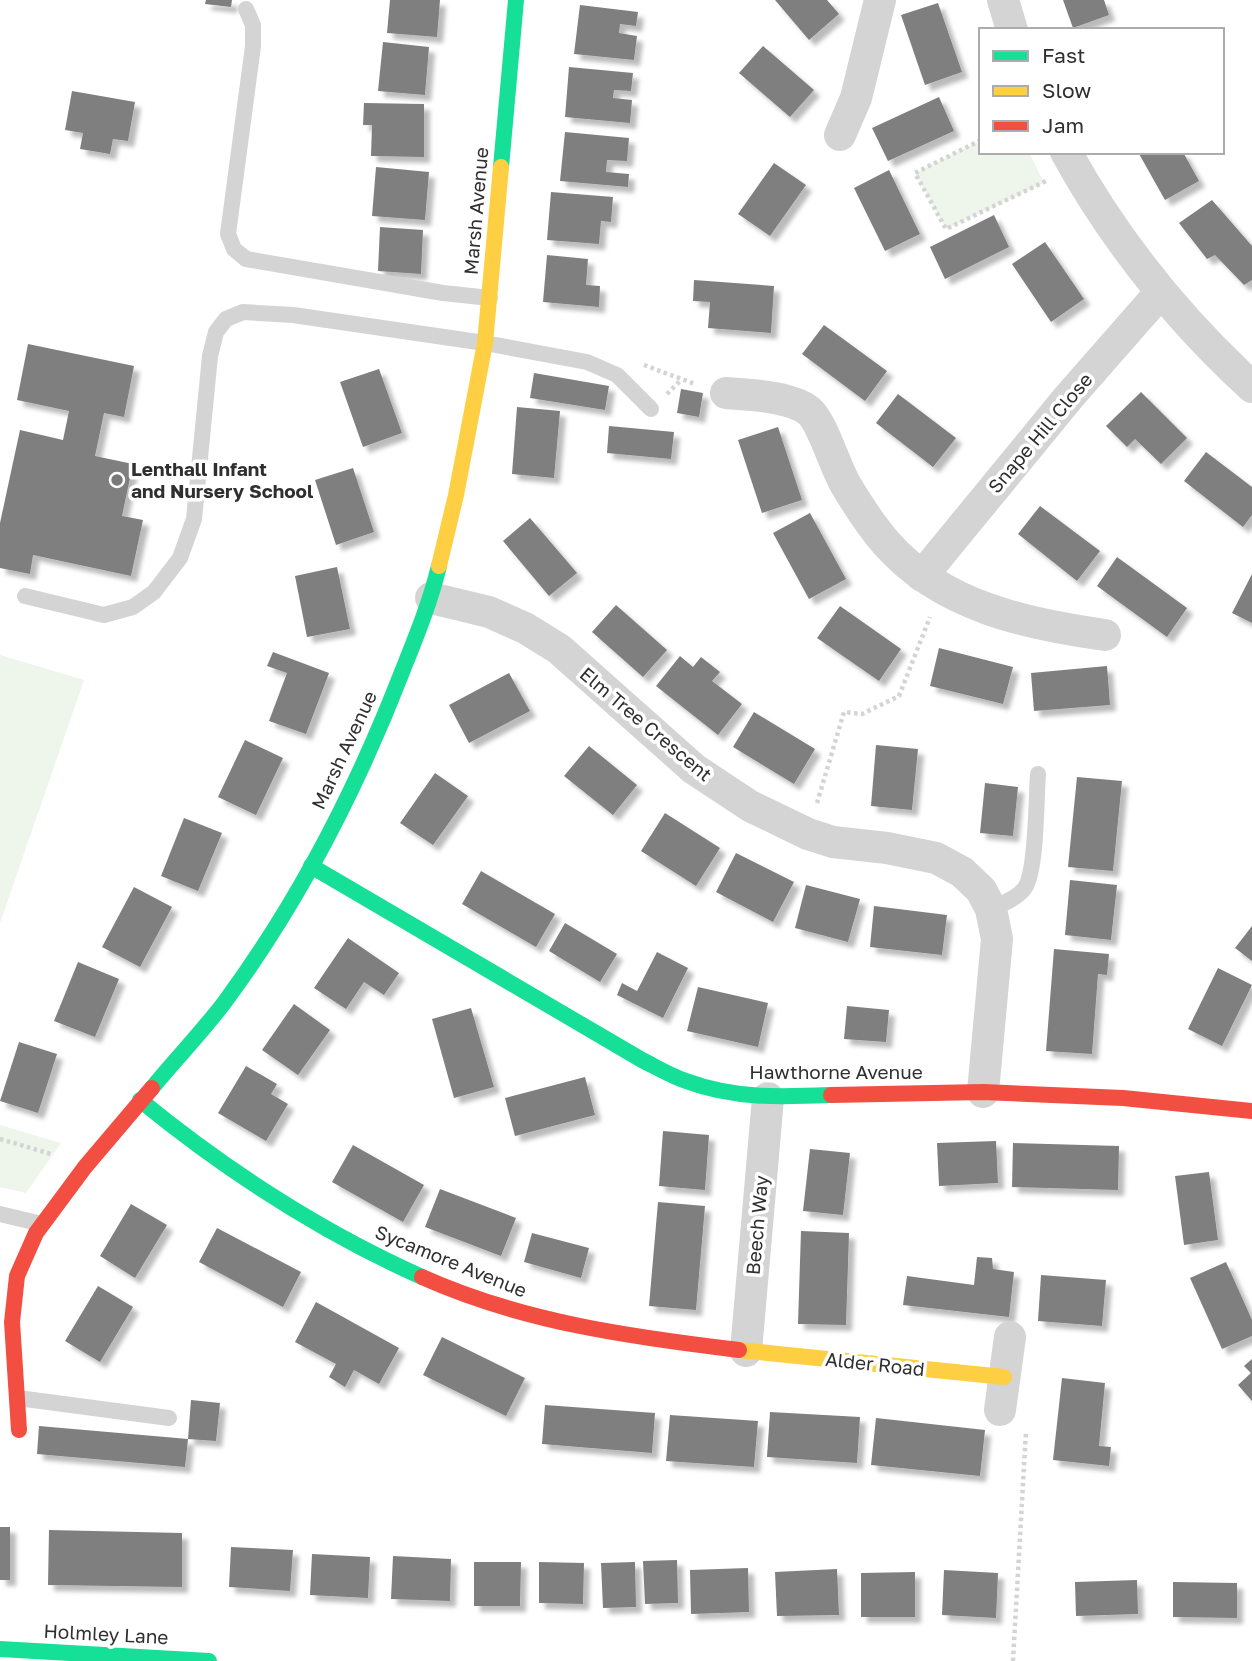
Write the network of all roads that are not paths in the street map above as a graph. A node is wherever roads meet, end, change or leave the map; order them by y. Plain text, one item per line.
1 (516, 0) edge
2 (880, 0) edge
3 (1003, 0) edge
4 (246, 9) dead end
5 (1011, 28) edge
6 (840, 135) dead end
7 (1070, 160) edge
8 (1160, 293) junction
9 (490, 298) junction
10 (485, 343) junction
11 (1252, 387) edge
12 (726, 393) road end
13 (651, 409) dead end
14 (922, 576) junction
15 (24, 596) dead end
16 (430, 598) junction
17 (1105, 635) dead end
18 (1038, 774) dead end
19 (311, 866) junction
20 (991, 909) junction
21 (983, 1092) junction
22 (768, 1098) junction
23 (140, 1100) junction
24 (1252, 1111) edge
25 (0, 1214) edge
26 (43, 1224) junction
27 (1010, 1337) dead end
28 (746, 1351) junction
29 (1004, 1377) junction
30 (18, 1398) junction
31 (1000, 1410) road end
32 (169, 1418) dead end
33 (19, 1430) dead end
34 (0, 1649) edge
35 (209, 1661) edge

1 - 9 street, Marsh Avenue
2 - 6 street
3 - 5 street
4 - 9 lane
7 - 8 street
8 - 11 street
8 - 14 street, Snape Hill Close
9 - 10 street, Marsh Avenue
10 - 13 lane
10 - 15 lane
10 - 16 street, Marsh Avenue
12 - 14 street
14 - 17 street
16 - 19 street, Marsh Avenue
16 - 20 street, Elm Tree Crescent
18 - 20 lane
19 - 22 street, Hawthorne Avenue
19 - 23 street, Marsh Avenue
20 - 21 street, Elm Tree Crescent
21 - 22 street, Hawthorne Avenue
21 - 24 street, Hawthorne Avenue
22 - 28 street, Beech Way
23 - 26 street, Marsh Avenue
23 - 28 street, Sycamore Avenue
25 - 26 lane
26 - 30 street, Marsh Avenue
27 - 29 street
28 - 29 street, Alder Road
29 - 31 street
30 - 32 lane
30 - 33 street, Marsh Avenue
34 - 35 street, Holmley Lane

